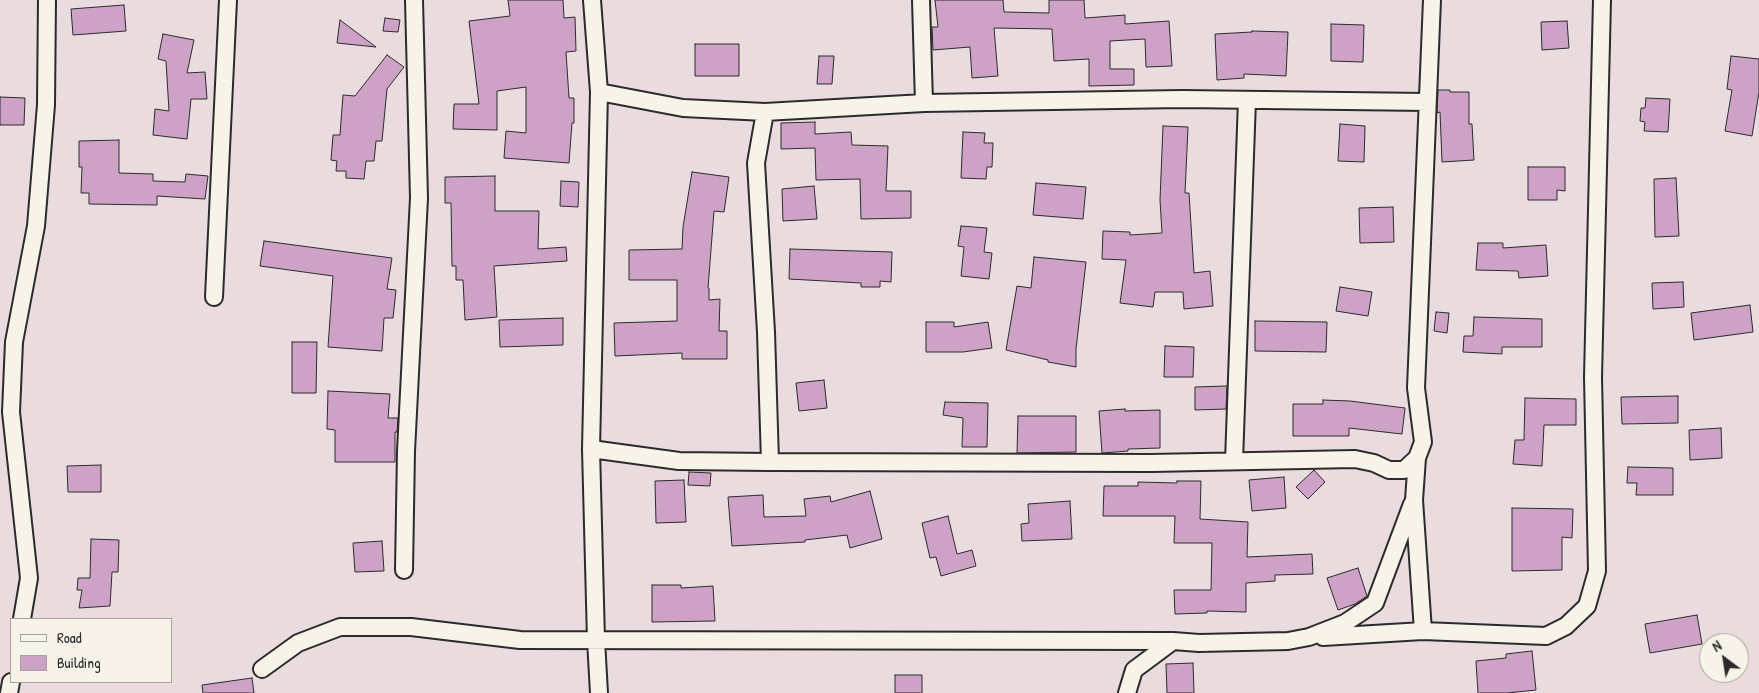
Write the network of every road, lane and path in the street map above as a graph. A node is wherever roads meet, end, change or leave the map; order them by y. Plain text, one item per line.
1 (47, 0) edge
2 (228, 0) edge
3 (414, 0) edge
4 (592, 0) edge
5 (921, 0) edge
6 (1432, 0) edge
7 (1602, 0) edge
8 (599, 92) junction
9 (1247, 100) junction
10 (1427, 102) junction
11 (924, 103) junction
12 (765, 112) junction
13 (214, 297) dead end
14 (592, 449) junction
15 (1416, 458) junction
16 (1234, 461) junction
17 (770, 462) junction
18 (1414, 500) junction
19 (404, 570) dead end
20 (22, 618) edge
21 (1423, 631) junction
22 (1309, 637) junction
23 (596, 640) junction
24 (1173, 641) junction
25 (262, 670) dead end
26 (598, 693) edge
27 (1127, 693) edge

1 - 20 street
2 - 13 street
3 - 19 street
4 - 8 street
5 - 11 street
6 - 10 street
7 - 21 street
8 - 12 street
8 - 14 street
9 - 10 street
9 - 11 street
9 - 16 street
10 - 15 street
11 - 12 street
12 - 17 street
14 - 17 street
14 - 23 street
15 - 16 street
15 - 18 street
16 - 17 street
18 - 21 street
18 - 22 street
21 - 22 street
22 - 24 street
23 - 24 street
23 - 25 street
23 - 26 street
24 - 27 street

